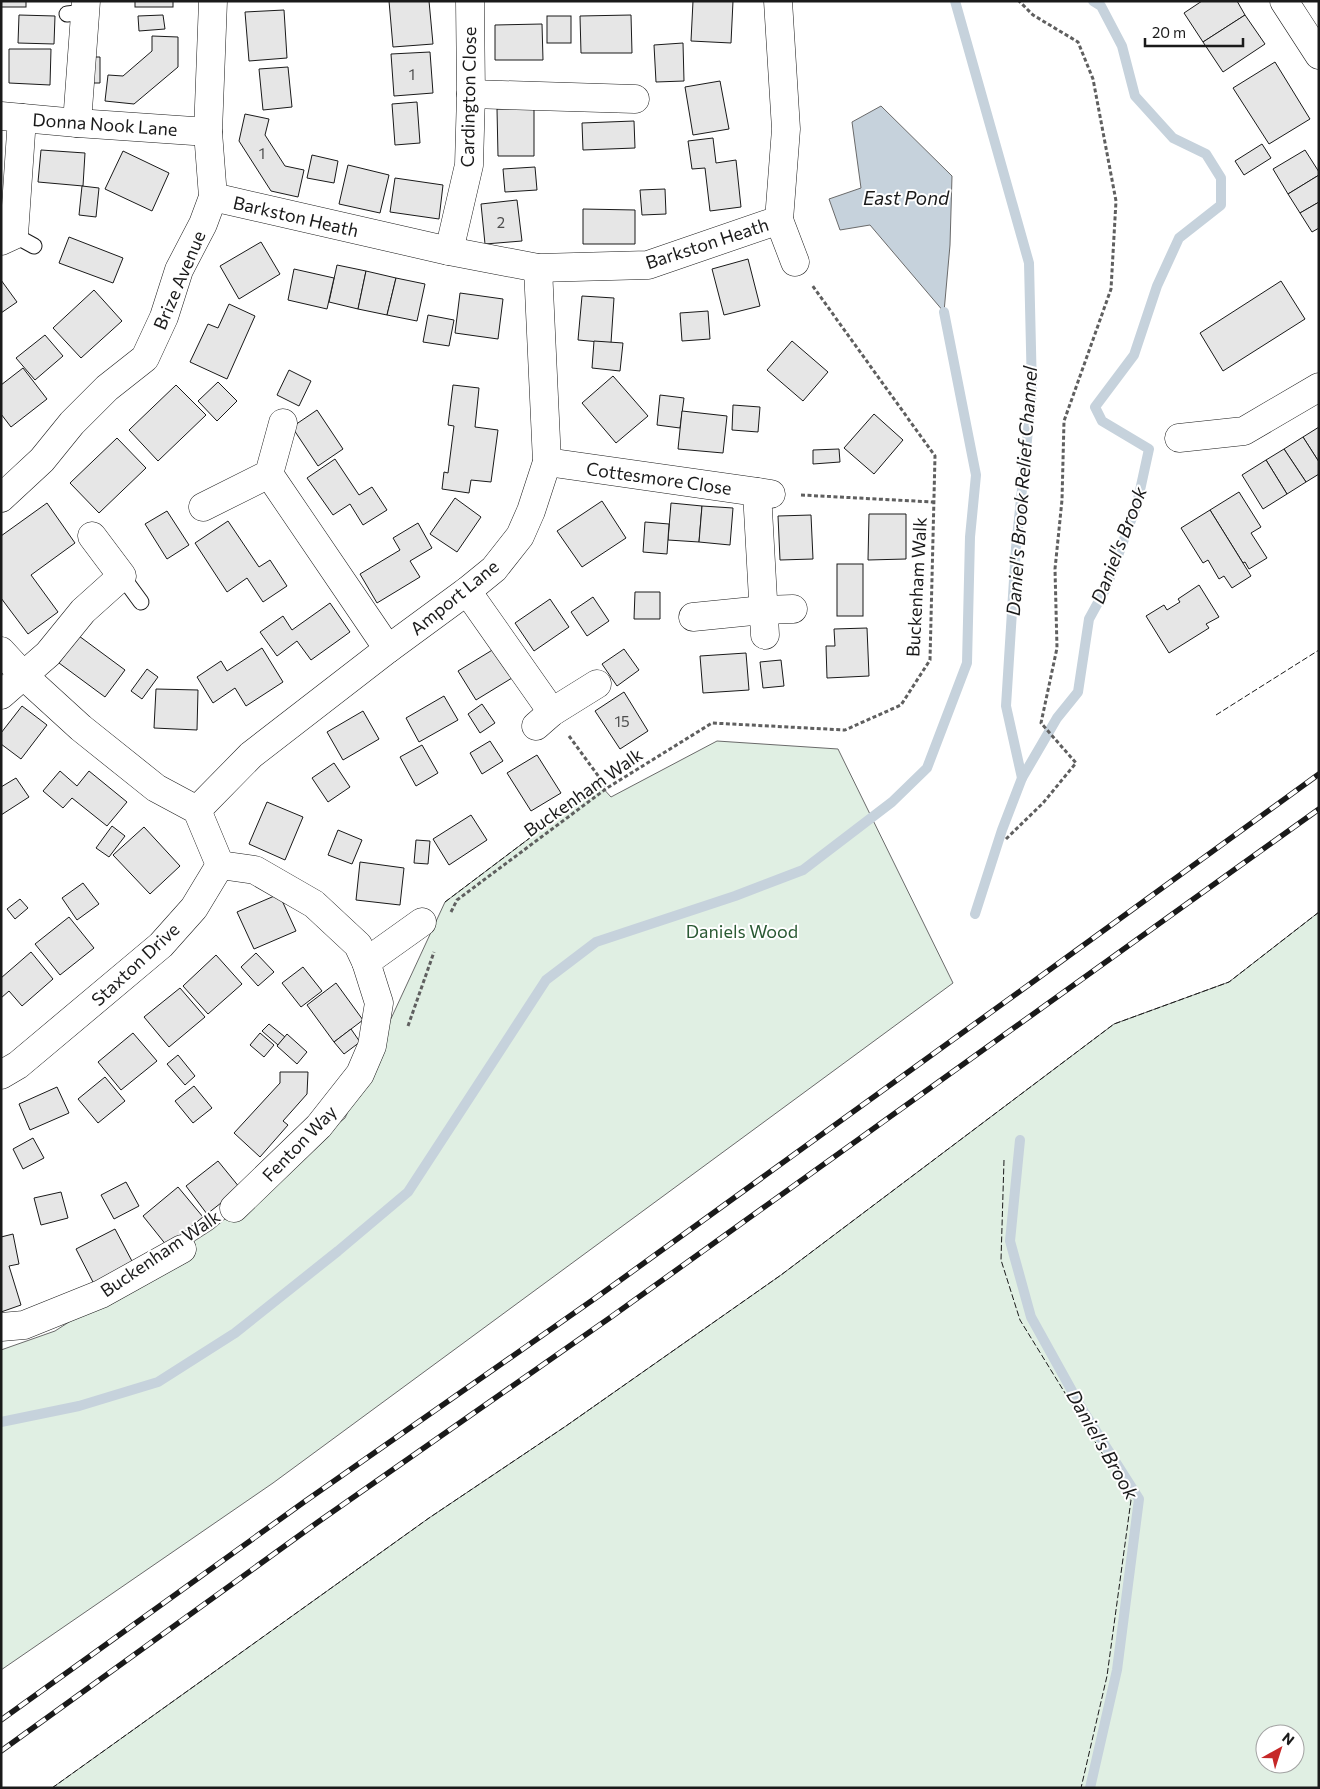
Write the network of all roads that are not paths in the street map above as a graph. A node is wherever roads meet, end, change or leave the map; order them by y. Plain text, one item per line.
1 (213, 1) edge
2 (470, 1) edge
3 (778, 1) edge
4 (1284, 1) edge
5 (79, 9) edge
6 (1319, 55) edge
7 (471, 94) junction
8 (635, 99) dead end
9 (12, 117) edge
10 (78, 123) junction
11 (208, 132) junction
12 (213, 197) junction
13 (779, 220) junction
14 (16, 240) edge
15 (449, 251) junction
16 (795, 262) road end
17 (538, 268) junction
18 (1319, 387) edge
19 (283, 423) dead end
20 (1179, 438) dead end
21 (547, 462) junction
22 (268, 474) junction
23 (1, 498) edge
24 (203, 507) dead end
25 (92, 536) dead end
26 (122, 576) junction
27 (467, 592) junction
28 (141, 602) dead end
29 (793, 609) dead end
30 (693, 617) dead end
31 (764, 622) junction
32 (388, 649) junction
33 (1, 651) edge
34 (24, 676) junction
35 (597, 684) dead end
36 (1, 696) edge
37 (197, 810) junction
38 (220, 865) junction
39 (422, 922) dead end
40 (366, 962) junction
41 (1, 1075) edge
42 (234, 1208) dead end
43 (182, 1249) dead end
44 (1, 1327) edge

1 - 11 street, Brize Avenue
2 - 7 street, Cardington Close
3 - 13 street, Barkston Heath
4 - 6 street
5 - 10 street
7 - 8 street
7 - 15 street, Cardington Close
9 - 10 street, Donna Nook Lane
9 - 14 street
10 - 11 street, Donna Nook Lane
11 - 12 street, Brize Avenue
12 - 15 street, Barkston Heath
12 - 23 street, Brize Avenue
13 - 16 street
13 - 17 street, Barkston Heath
15 - 17 street, Barkston Heath
17 - 21 street, Amport Lane
18 - 20 street
19 - 22 street
21 - 27 street, Amport Lane
21 - 31 street, Cottesmore Close
22 - 24 street
22 - 32 street
25 - 26 street
26 - 28 lane
26 - 34 street
27 - 32 street, Amport Lane
27 - 35 street
29 - 31 street
30 - 31 street
32 - 37 street, Amport Lane
33 - 34 street
34 - 36 street
34 - 37 street
37 - 38 street
38 - 40 street, Fenton Way
38 - 41 street, Staxton Drive
39 - 40 street
40 - 42 street, Fenton Way
43 - 44 street

